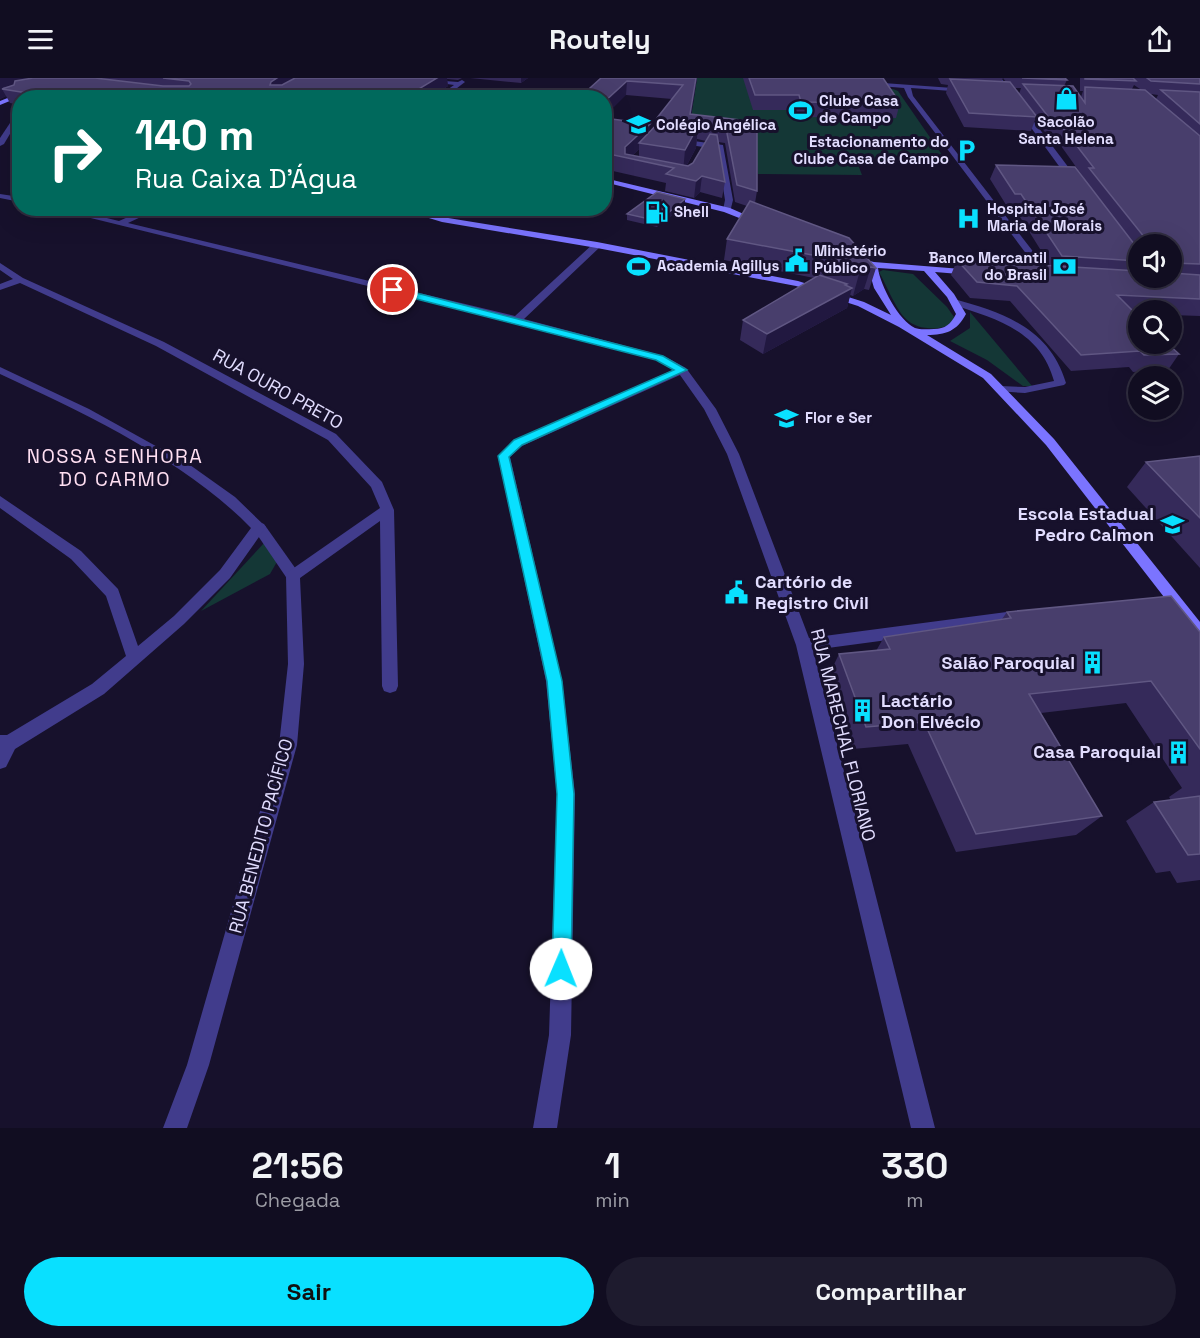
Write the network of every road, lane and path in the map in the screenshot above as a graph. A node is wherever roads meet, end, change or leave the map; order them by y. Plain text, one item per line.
1 (409, 78) edge
2 (467, 78) edge
3 (909, 78) edge
4 (998, 78) edge
5 (460, 84) junction
6 (863, 84) edge
7 (907, 87) junction
8 (451, 90) edge
9 (974, 90) edge
10 (996, 91) edge
11 (1007, 91) junction
12 (1018, 92) edge
13 (12, 123) edge
14 (669, 139) edge
15 (0, 144) edge
16 (612, 182) edge
17 (1083, 193) edge
18 (727, 210) junction
19 (87, 216) edge
20 (138, 216) edge
21 (431, 216) edge
22 (446, 216) edge
23 (442, 219) junction
24 (120, 224) junction
25 (766, 225) edge
26 (597, 245) junction
27 (851, 257) edge
28 (873, 265) junction
29 (0, 266) edge
30 (928, 270) junction
31 (980, 273) edge
32 (1037, 277) edge
33 (1049, 278) junction
34 (1060, 279) edge
35 (20, 280) junction
36 (0, 286) edge
37 (954, 302) junction
38 (517, 320) junction
39 (903, 325) junction
40 (916, 332) junction
41 (0, 369) edge
42 (682, 370) junction
43 (1000, 390) junction
44 (0, 501) edge
45 (387, 510) junction
46 (259, 527) junction
47 (293, 576) junction
48 (1040, 614) edge
49 (1200, 633) edge
50 (804, 645) junction
51 (134, 657) junction
52 (390, 686) dead end
53 (3, 741) edge
54 (0, 760) edge
55 (175, 1128) edge
56 (545, 1128) edge
57 (923, 1128) edge

1 - 5 street
2 - 5 street
3 - 7 street
4 - 11 street
5 - 8 street
6 - 7 street
7 - 9 street
7 - 33 street
10 - 11 street
11 - 12 street
11 - 17 street
13 - 15 street
14 - 18 street
16 - 18 main road
18 - 25 main road
19 - 24 street, RUA MARECHAL FLORIANO
20 - 24 street
21 - 23 main road
22 - 23 street
23 - 26 main road
24 - 38 street, RUA MARECHAL FLORIANO
26 - 38 street
26 - 39 main road
27 - 28 main road
28 - 30 main road
28 - 39 main road
29 - 35 street, RUA OURO PRETO
30 - 31 main road
30 - 37 main road
32 - 33 main road
33 - 34 main road
35 - 36 street
35 - 45 street, RUA OURO PRETO
37 - 40 main road
37 - 43 street
38 - 42 street, RUA MARECHAL FLORIANO
39 - 40 main road
40 - 43 main road
41 - 46 street
42 - 50 street, RUA MARECHAL FLORIANO
42 - 56 street
43 - 49 main road
44 - 51 street
45 - 47 street
45 - 52 street, RUA OURO PRETO
46 - 47 street
46 - 51 street
47 - 55 street, RUA BENEDITO PACÍFICO
48 - 50 street
50 - 57 street, RUA MARECHAL FLORIANO
51 - 53 street
53 - 54 street

